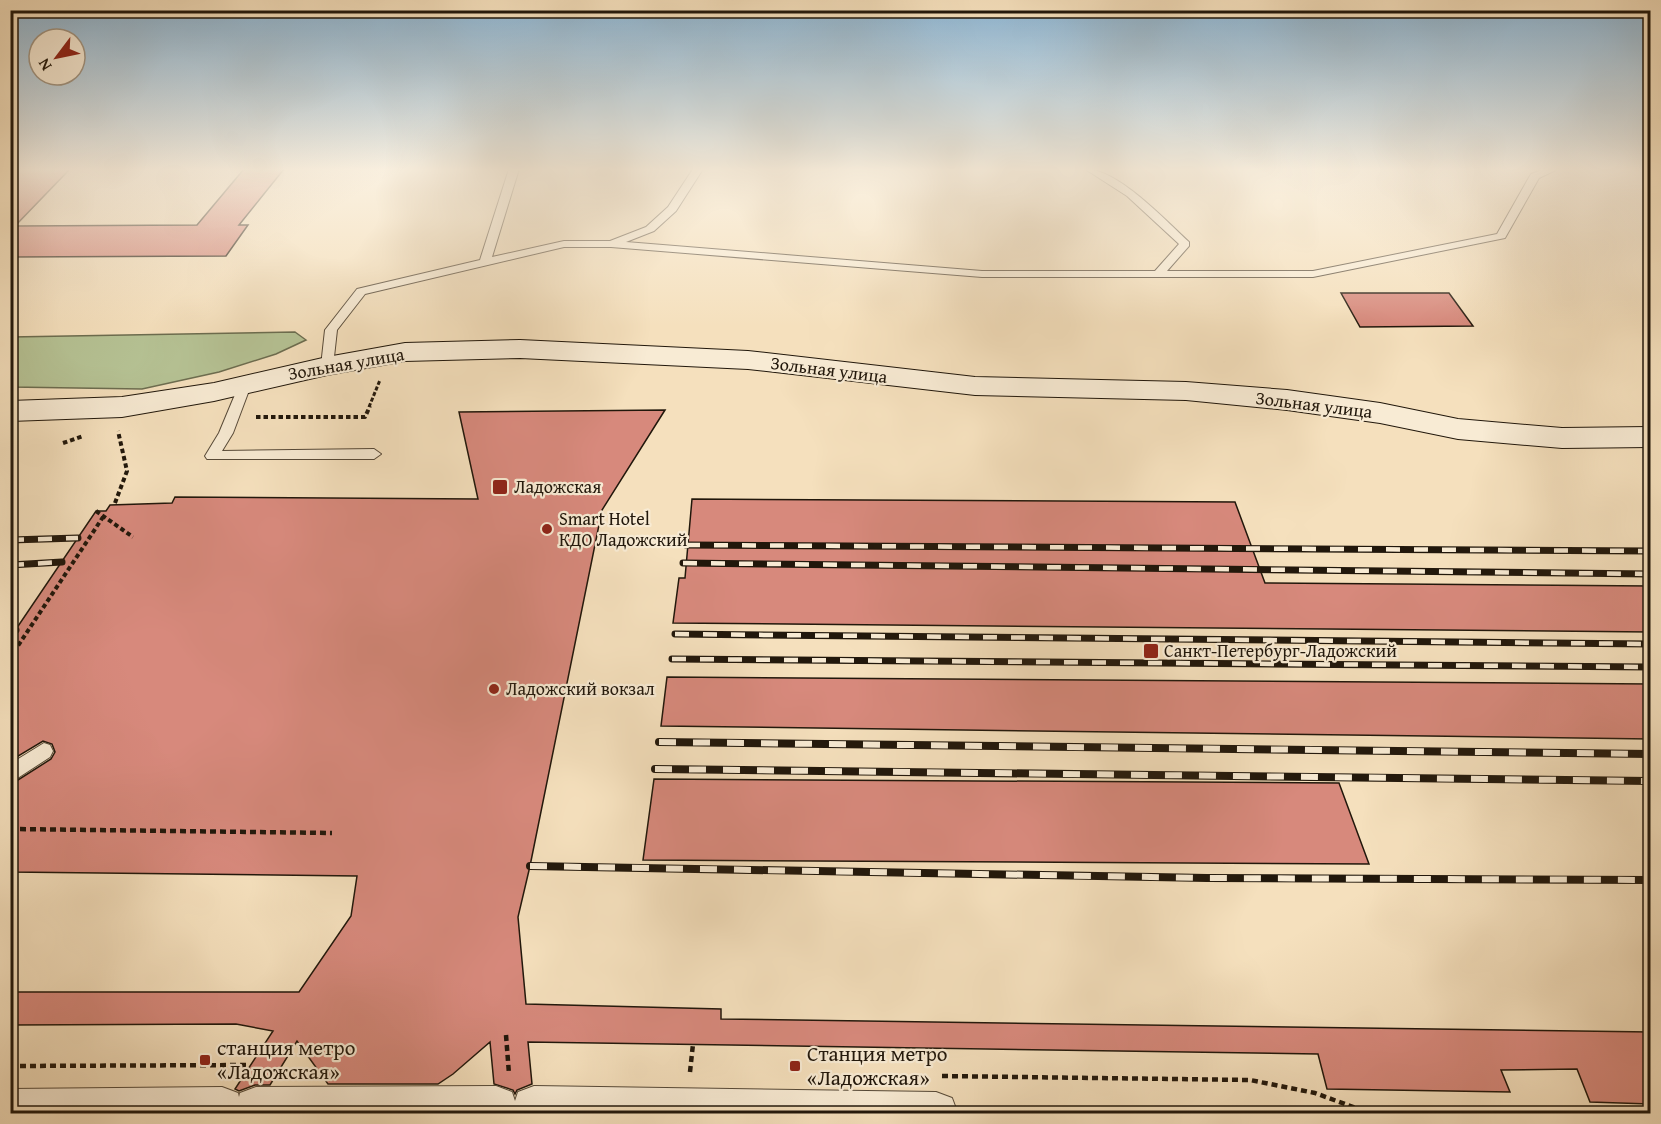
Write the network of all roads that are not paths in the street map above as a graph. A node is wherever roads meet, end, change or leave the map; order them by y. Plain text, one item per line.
1 (498, 221) edge
2 (658, 221) edge
3 (1161, 221) edge
4 (1509, 221) edge
5 (611, 244) junction
6 (485, 263) junction
7 (1158, 274) junction
8 (327, 366) junction
9 (244, 385) junction
10 (10, 411) edge
11 (1650, 436) edge
12 (374, 454) dead end
13 (44, 751) dead end
14 (10, 775) edge
15 (10, 1111) edge
16 (936, 1113) edge

1 - 6 lane
2 - 5 lane
3 - 7 lane
4 - 7 lane
5 - 6 lane
5 - 7 lane
6 - 8 lane
8 - 9 street, Зольная улица
8 - 11 street, Зольная улица
9 - 10 street, Зольная улица
9 - 12 lane
13 - 14 lane
15 - 16 street

